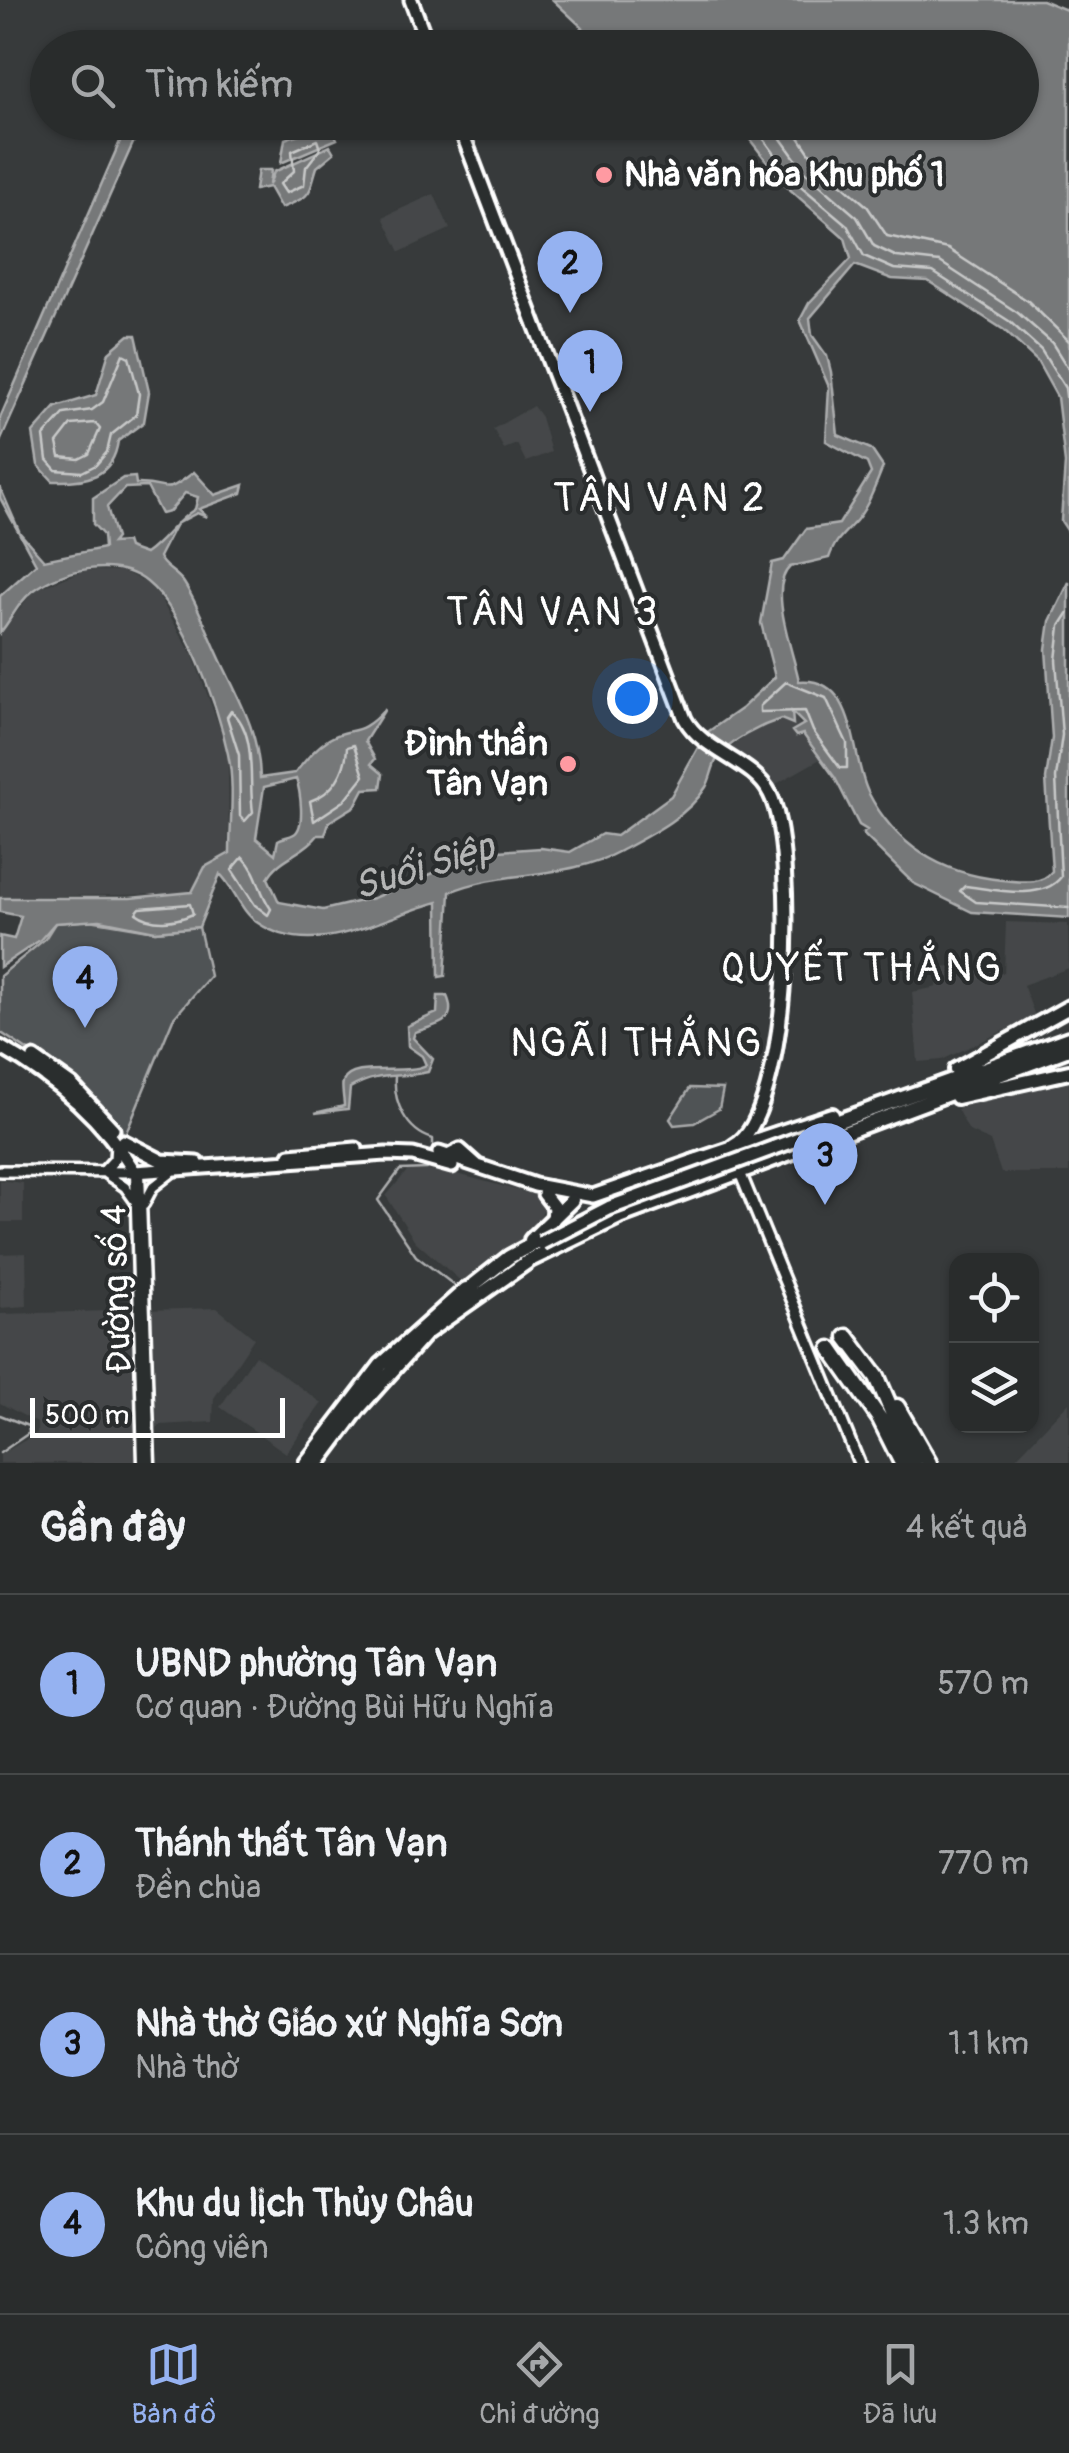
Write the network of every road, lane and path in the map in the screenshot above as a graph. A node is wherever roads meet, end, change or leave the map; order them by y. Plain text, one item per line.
1 (412, 0) edge
2 (423, 30) edge
3 (465, 140) edge
4 (1069, 1007) edge
5 (1069, 1038) edge
6 (0, 1039) edge
7 (0, 1047) edge
8 (1069, 1049) edge
9 (1069, 1072) edge
10 (57, 1078) junction
11 (918, 1090) junction
12 (924, 1103) junction
13 (864, 1112) junction
14 (885, 1116) junction
15 (758, 1120) junction
16 (825, 1126) junction
17 (775, 1136) junction
18 (119, 1142) junction
19 (152, 1157) junction
20 (439, 1157) junction
21 (692, 1162) junction
22 (190, 1164) junction
23 (173, 1170) junction
24 (0, 1171) edge
25 (102, 1172) junction
26 (140, 1172) junction
27 (740, 1173) junction
28 (544, 1194) junction
29 (575, 1198) junction
30 (139, 1206) junction
31 (553, 1220) junction
32 (539, 1241) junction
33 (510, 1264) junction
34 (492, 1282) junction
35 (848, 1339) dead end
36 (832, 1350) dead end
37 (878, 1377) junction
38 (317, 1460) edge
39 (147, 1463) edge
40 (859, 1463) edge
41 (901, 1463) edge
42 (914, 1463) edge
43 (929, 1463) edge

1 - 2 main road
3 - 15 main road
4 - 11 highway
5 - 11 highway
6 - 10 main road
7 - 10 main road
8 - 12 highway
9 - 12 highway
10 - 18 main road
11 - 13 highway
12 - 14 highway
12 - 27 highway
13 - 16 highway
13 - 17 highway
14 - 16 highway
14 - 27 highway
15 - 17 main road
15 - 21 main road
16 - 32 highway, bridge
17 - 21 highway
18 - 19 main road
18 - 25 main road
18 - 26 main road
19 - 22 main road
19 - 26 main road
20 - 22 main road
20 - 23 main road
20 - 28 main road
20 - 29 main road
21 - 29 main road
22 - 23 main road
23 - 26 main road
23 - 30 street
24 - 25 main road
25 - 26 main road
25 - 30 street
26 - 30 street, Đường số 4
27 - 29 main road
27 - 33 highway
27 - 40 main road
28 - 29 main road
28 - 31 main road
29 - 31 highway
30 - 39 street, Đường số 4
31 - 33 highway
32 - 33 highway
32 - 34 highway
33 - 34 highway
33 - 38 highway
34 - 38 highway
35 - 37 highway
36 - 41 highway
37 - 42 highway
37 - 43 highway

